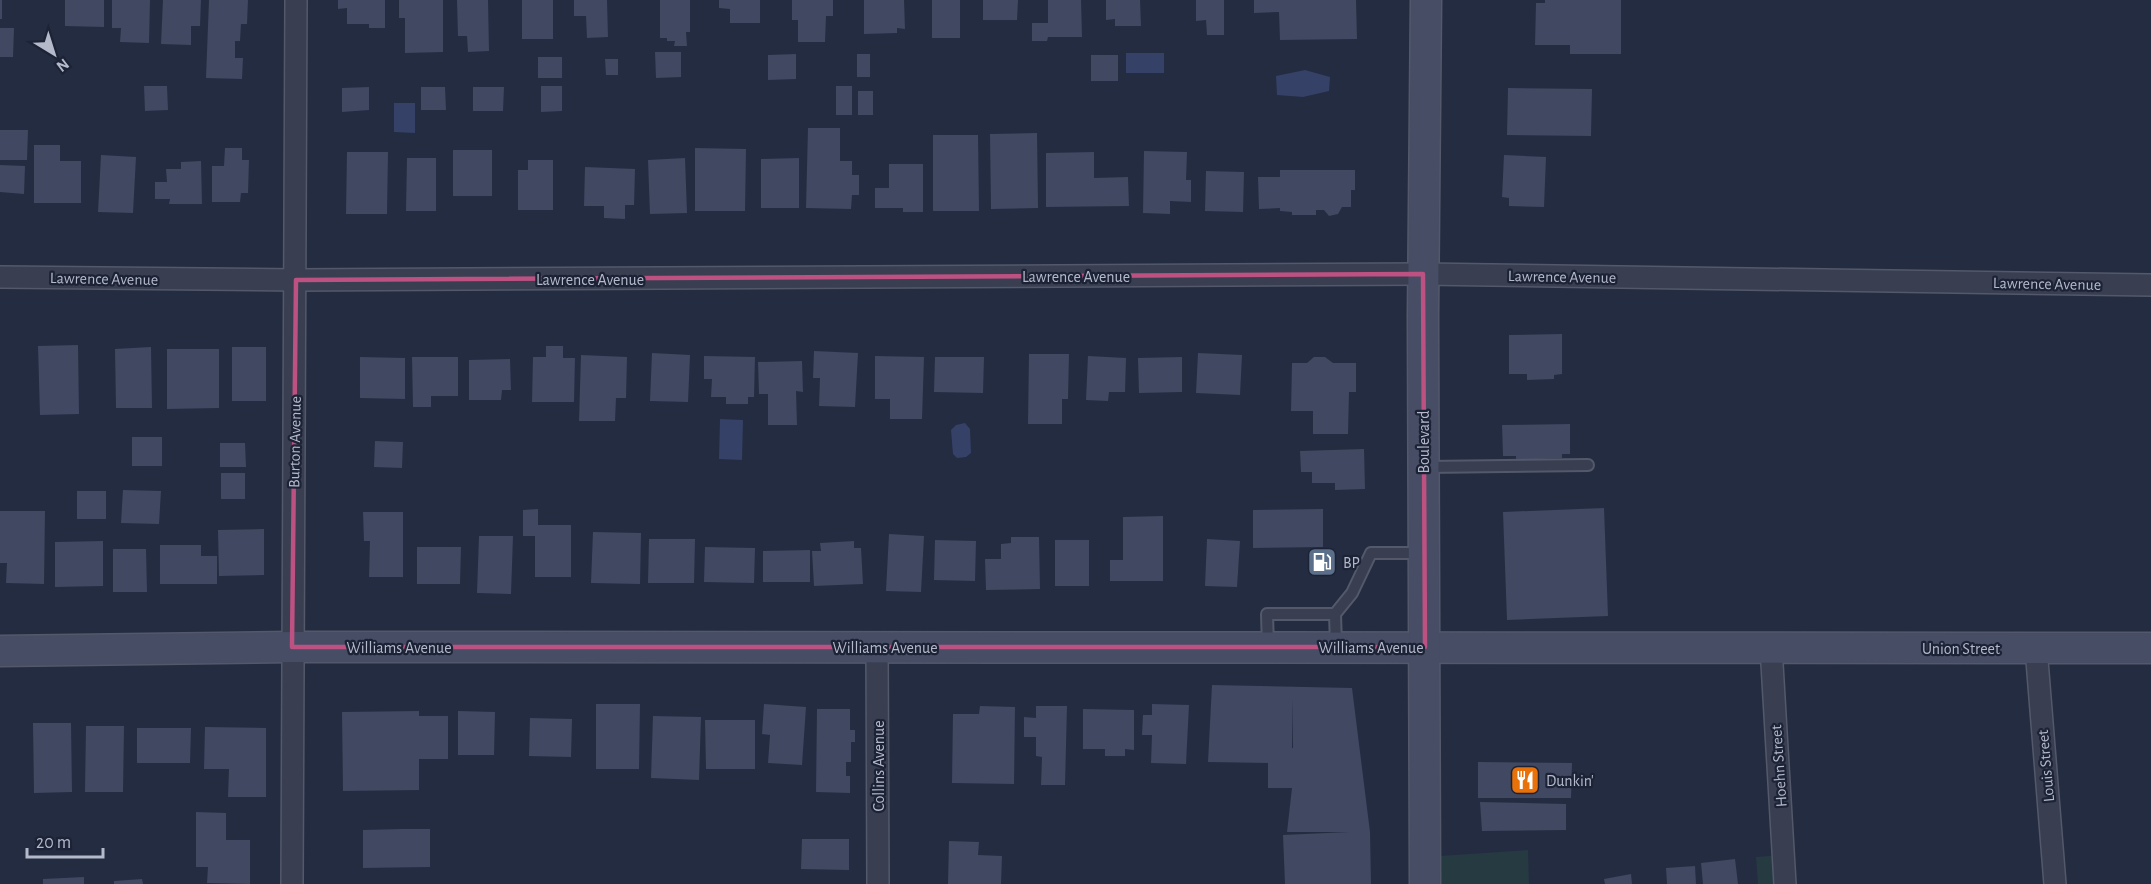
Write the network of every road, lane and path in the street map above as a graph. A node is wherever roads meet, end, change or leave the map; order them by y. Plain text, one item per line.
1 (296, 0) edge
2 (1426, 0) edge
3 (1423, 274) junction
4 (0, 277) edge
5 (296, 280) junction
6 (2151, 285) edge
7 (1588, 465) dead end
8 (1423, 466) junction
9 (1424, 552) junction
10 (1335, 614) junction
11 (292, 647) junction
12 (877, 647) junction
13 (1268, 647) junction
14 (1336, 647) junction
15 (1425, 647) junction
16 (1771, 647) junction
17 (2036, 648) junction
18 (2151, 648) edge
19 (0, 651) edge
20 (292, 884) edge
21 (878, 884) edge
22 (1425, 884) edge
23 (1785, 884) edge
24 (2055, 884) edge

1 - 5 street, Burton Avenue
2 - 3 street, Boulevard
3 - 5 street, Lawrence Avenue
3 - 6 street, Lawrence Avenue
3 - 8 street, Boulevard
4 - 5 street, Lawrence Avenue
5 - 11 street, Burton Avenue
7 - 8 lane
8 - 9 street, Boulevard
9 - 10 lane
9 - 15 street, Boulevard
10 - 13 lane
10 - 14 lane
11 - 12 street, Williams Avenue
11 - 19 street, Williams Avenue
11 - 20 street, Burton Avenue
12 - 13 street, Williams Avenue
12 - 21 street, Collins Avenue
13 - 14 street, Williams Avenue
14 - 15 street, Williams Avenue
15 - 16 street, Williams Avenue
15 - 22 street, Boulevard
16 - 17 street, Union Street
16 - 23 street, Hoehn Street
17 - 18 street, Union Street
17 - 24 street, Louis Street

